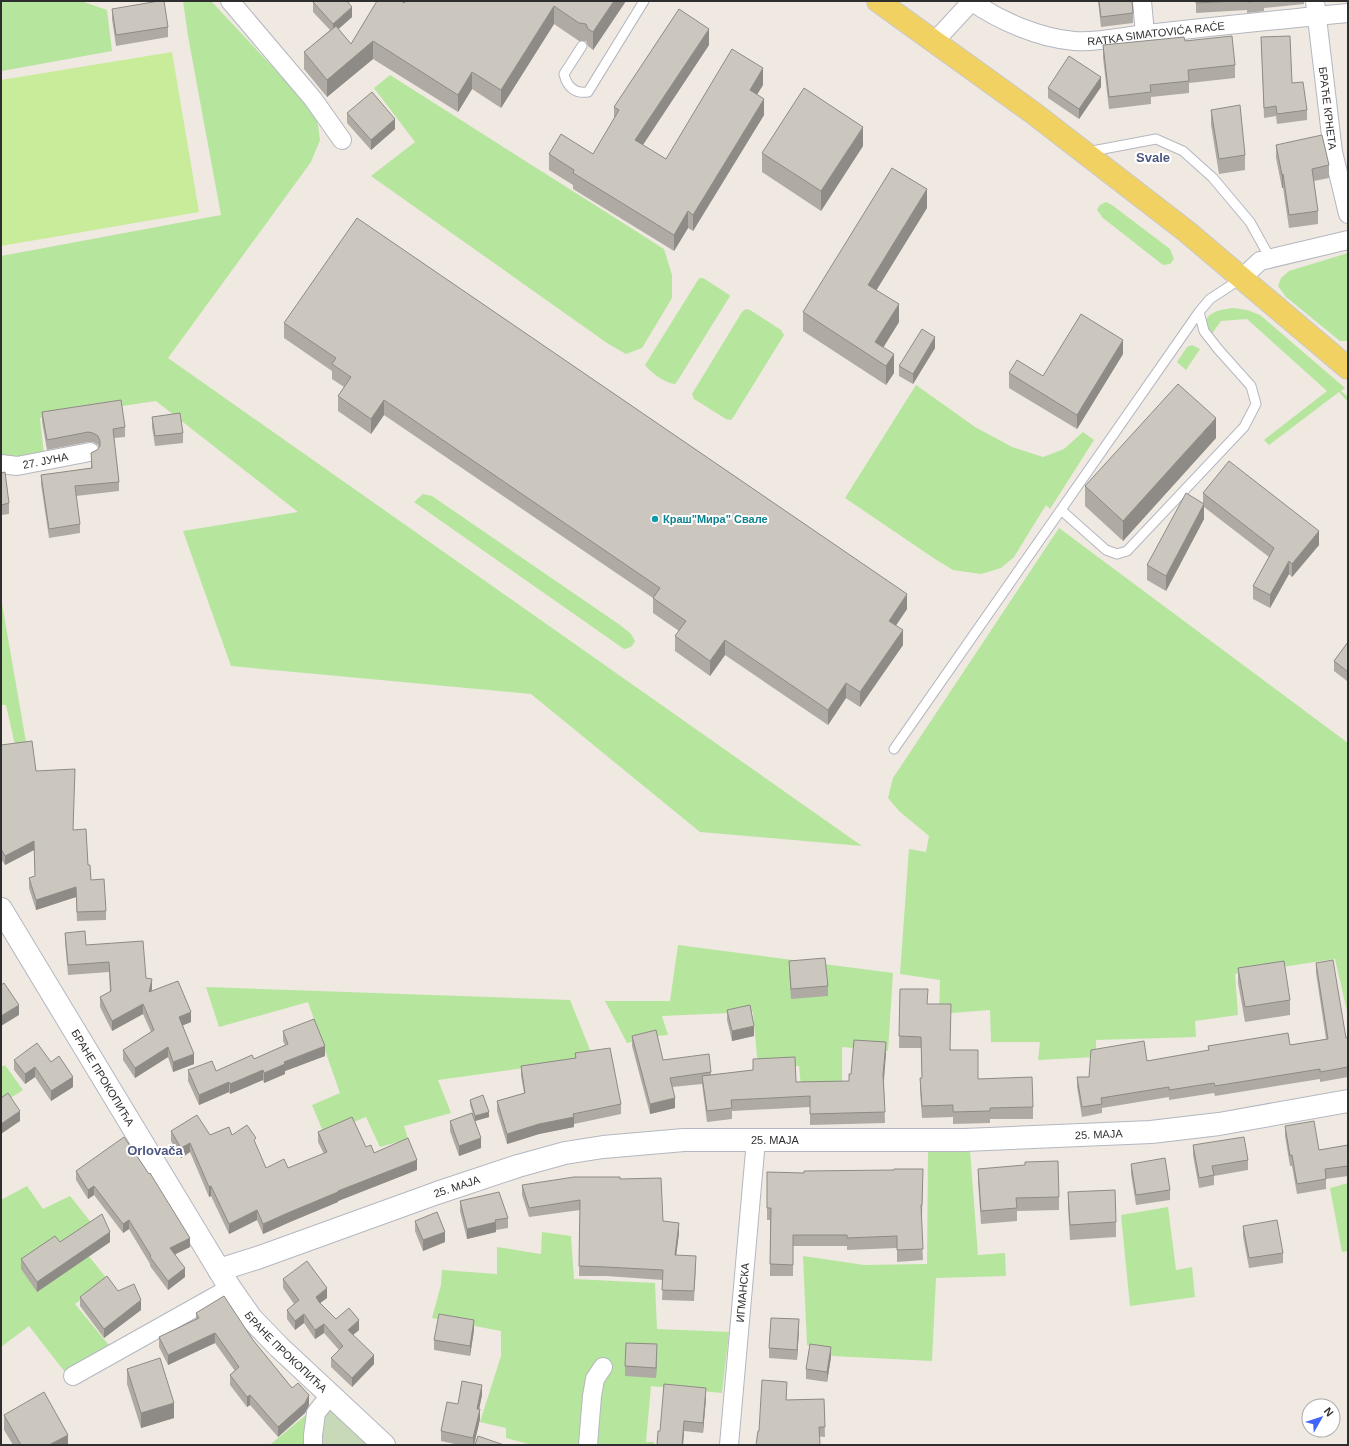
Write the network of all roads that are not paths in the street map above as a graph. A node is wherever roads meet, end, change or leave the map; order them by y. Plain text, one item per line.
1 (230, 1) edge
2 (644, 1) edge
3 (878, 1) edge
4 (972, 1) edge
5 (1142, 1) edge
6 (1316, 8) edge
7 (1348, 13) edge
8 (1145, 34) junction
9 (935, 41) junction
10 (582, 46) dead end
11 (342, 140) dead end
12 (1085, 153) junction
13 (1348, 214) edge
14 (1348, 240) edge
15 (1270, 258) junction
16 (1242, 278) junction
17 (1199, 312) junction
18 (1347, 367) edge
19 (90, 452) edge
20 (1, 464) edge
21 (1061, 510) junction
22 (894, 749) dead end
23 (1, 909) edge
24 (1348, 1101) edge
25 (756, 1140) junction
26 (219, 1270) junction
27 (230, 1288) junction
28 (603, 1367) dead end
29 (73, 1376) dead end
30 (330, 1395) junction
31 (313, 1445) edge
32 (384, 1445) edge
33 (588, 1445) edge
34 (729, 1445) edge

1 - 11 street
2 - 10 lane
3 - 9 main road
4 - 8 street, RATKA SIMATOVIĆA RAĆE
4 - 9 street
5 - 8 street
6 - 7 street, RATKA SIMATOVIĆA RAĆE
6 - 8 street, RATKA SIMATOVIĆA RAĆE
6 - 13 street, БРАЋЕ КРНЕТА
9 - 12 main road
12 - 15 lane
12 - 16 main road
14 - 15 street
15 - 16 street
16 - 17 lane
16 - 18 main road
17 - 21 lane
17 - 21 lane
19 - 20 street, 27. ЈУНА
21 - 22 lane
23 - 26 street, БРАНЕ ПРОКОПИЋА
24 - 25 street, 25. МАЈА
25 - 26 street, 25. МАЈА
25 - 34 street, ИГМАНСКА
26 - 27 street, БРАНЕ ПРОКОПИЋА
27 - 29 street
27 - 30 street, БРАНЕ ПРОКОПИЋА
28 - 33 street
30 - 31 street, БРАНЕ ПРОКОПИЋА
30 - 32 street, БРАНЕ ПРОКОПИЋА

